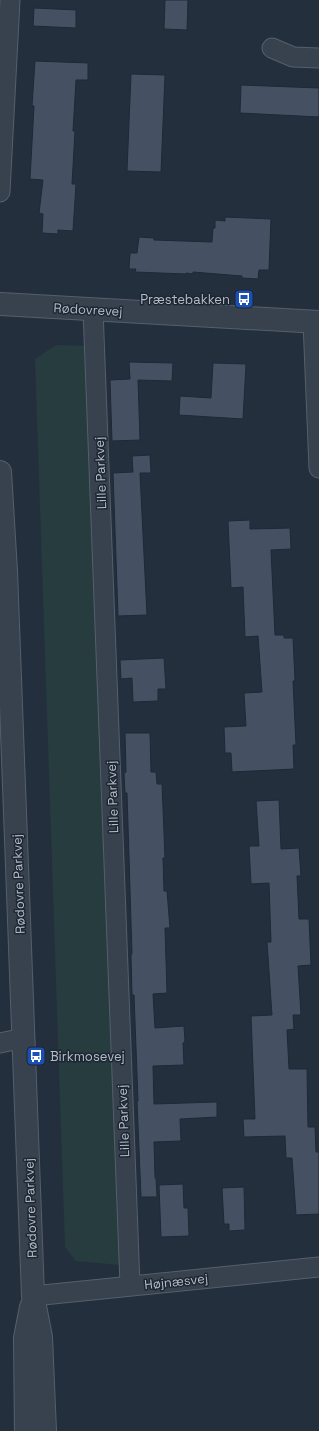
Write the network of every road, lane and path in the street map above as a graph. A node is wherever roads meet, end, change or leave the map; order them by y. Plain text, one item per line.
1 (10, 0) edge
2 (272, 48) dead end
3 (319, 58) edge
4 (0, 192) edge
5 (0, 304) edge
6 (93, 309) junction
7 (316, 322) edge
8 (319, 468) edge
9 (0, 472) edge
10 (24, 1038) junction
11 (0, 1043) edge
12 (319, 1267) edge
13 (130, 1285) junction
14 (33, 1296) junction
15 (26, 1431) edge
16 (45, 1431) edge

1 - 4 street
2 - 3 street
5 - 6 street, Rødovrevej
6 - 7 street, Rødovrevej
6 - 13 street, Lille Parkvej
7 - 8 street
9 - 10 street, Rødovre Parkvej
10 - 11 street
10 - 14 street, Rødovre Parkvej
12 - 13 street, Højnæsvej
13 - 14 street, Højnæsvej
14 - 15 street, Rødovre Parkvej
14 - 16 street, Rødovre Parkvej

